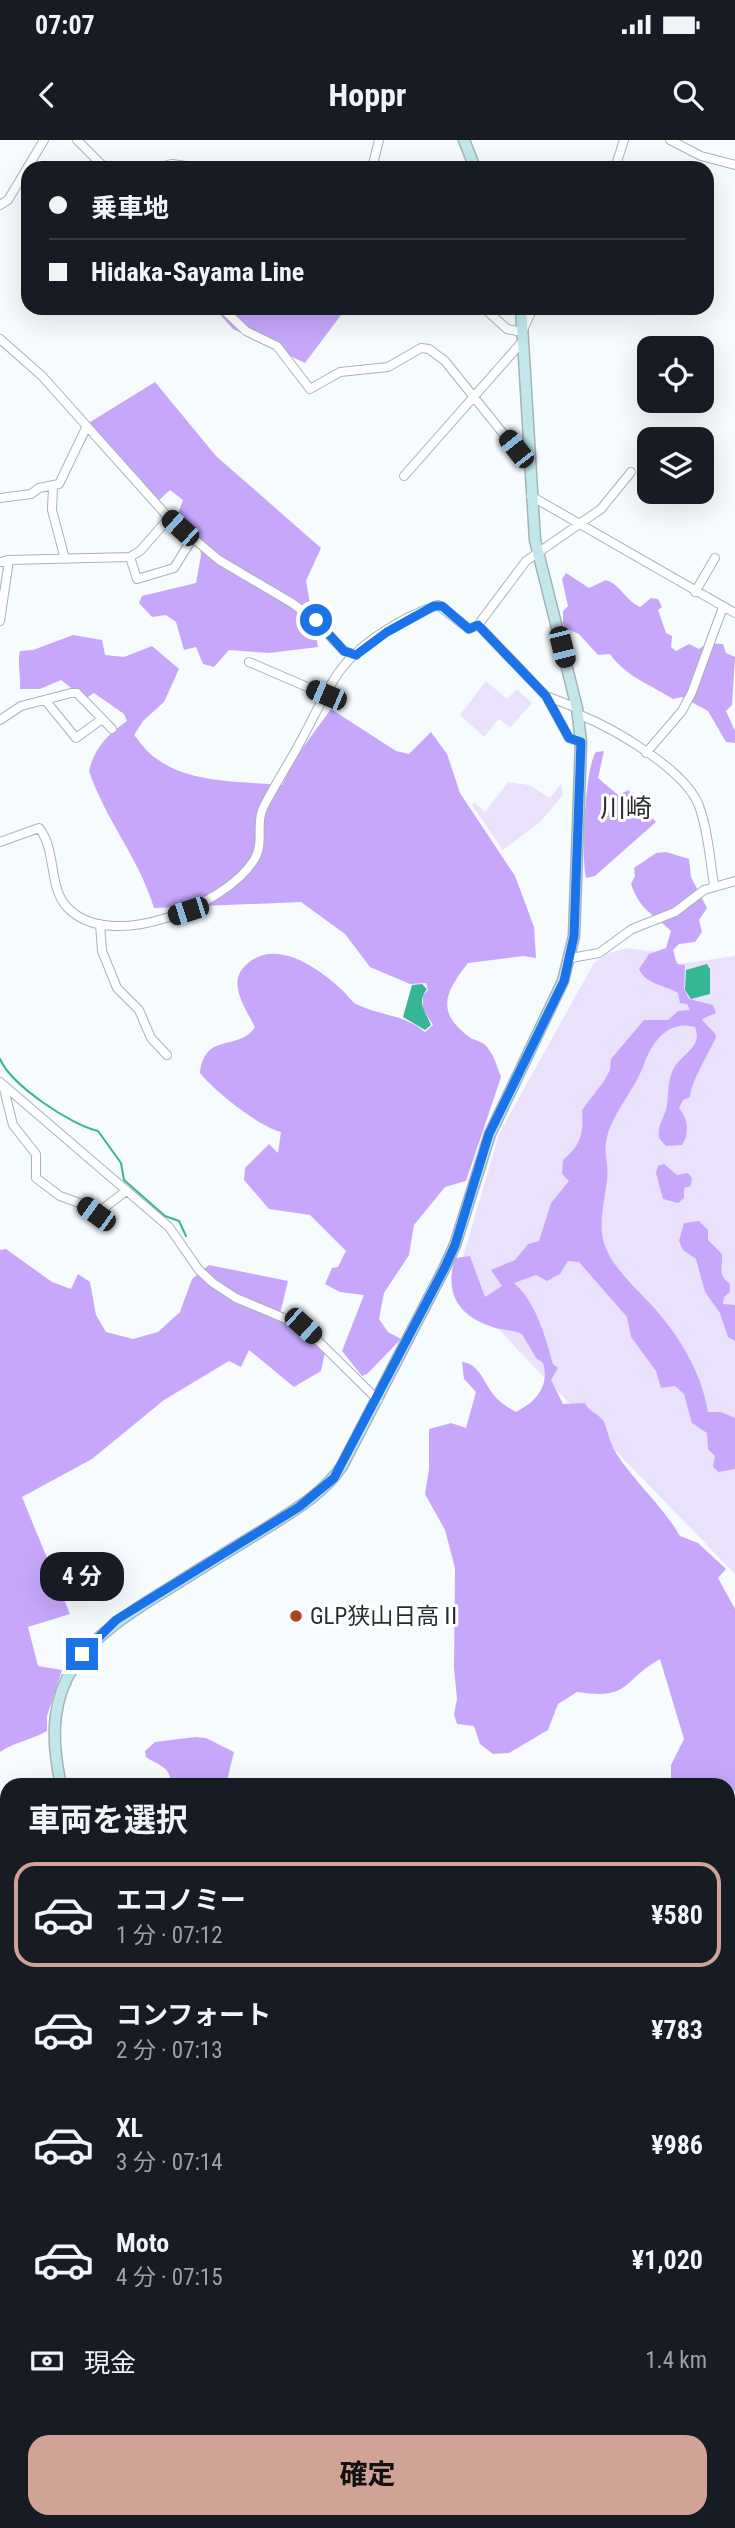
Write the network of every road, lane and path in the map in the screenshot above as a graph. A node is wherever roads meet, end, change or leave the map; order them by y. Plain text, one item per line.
1 (44, 140) edge
2 (77, 140) edge
3 (379, 140) edge
4 (464, 140) edge
5 (624, 140) edge
6 (670, 140) edge
7 (31, 161) edge
8 (98, 161) edge
9 (374, 161) edge
10 (472, 161) edge
11 (617, 161) edge
12 (735, 165) edge
13 (21, 178) edge
14 (0, 205) edge
15 (229, 315) edge
16 (492, 315) edge
17 (521, 315) edge
18 (530, 315) edge
19 (522, 337) junction
20 (0, 339) edge
21 (475, 396) junction
22 (86, 428) junction
23 (530, 467) junction
24 (631, 472) dead end
25 (404, 476) dead end
26 (53, 487) junction
27 (531, 496) junction
28 (0, 498) edge
29 (169, 518) junction
30 (577, 524) junction
31 (192, 539) junction
32 (538, 553) junction
33 (130, 557) junction
34 (715, 558) dead end
35 (65, 559) junction
36 (4, 561) edge
37 (695, 592) junction
38 (723, 607) junction
39 (735, 613) edge
40 (0, 621) edge
41 (478, 625) junction
42 (356, 655) junction
43 (249, 662) dead end
44 (326, 695) junction
45 (546, 696) junction
46 (45, 700) junction
47 (578, 711) junction
48 (102, 719) junction
49 (0, 720) edge
50 (112, 729) dead end
51 (581, 742) junction
52 (646, 753) junction
53 (0, 841) edge
54 (735, 881) edge
55 (714, 885) junction
56 (100, 924) junction
57 (571, 958) junction
58 (167, 1055) dead end
59 (2, 1083) edge
60 (126, 1191) junction
61 (378, 1400) junction
62 (60, 1778) edge

1 - 7 street
2 - 8 street
3 - 9 street
4 - 10 main road
5 - 11 street
6 - 12 street
13 - 14 street
15 - 21 street
16 - 19 street
17 - 19 main road
18 - 19 street
19 - 21 street
19 - 23 main road
20 - 22 street
21 - 23 street
21 - 25 street
22 - 26 street
22 - 29 street
23 - 27 main road
24 - 30 street
26 - 28 street
26 - 35 street
27 - 30 street
27 - 32 main road
29 - 31 street
29 - 33 street
30 - 32 street
30 - 37 street
31 - 33 street
31 - 42 street
32 - 41 street
32 - 47 main road
33 - 35 street
34 - 37 street
35 - 36 street
36 - 40 street
37 - 38 street
38 - 39 street
38 - 52 street
41 - 42 street
41 - 45 street
42 - 44 street
43 - 44 street
44 - 56 street
45 - 47 street
45 - 51 street
46 - 48 street
46 - 48 street
46 - 49 street
47 - 51 main road
47 - 52 street
48 - 50 street
51 - 57 main road
52 - 55 street
53 - 56 street
54 - 55 street
55 - 57 street
56 - 58 street
57 - 61 main road
59 - 60 street
59 - 60 street
60 - 61 street
61 - 62 main road

